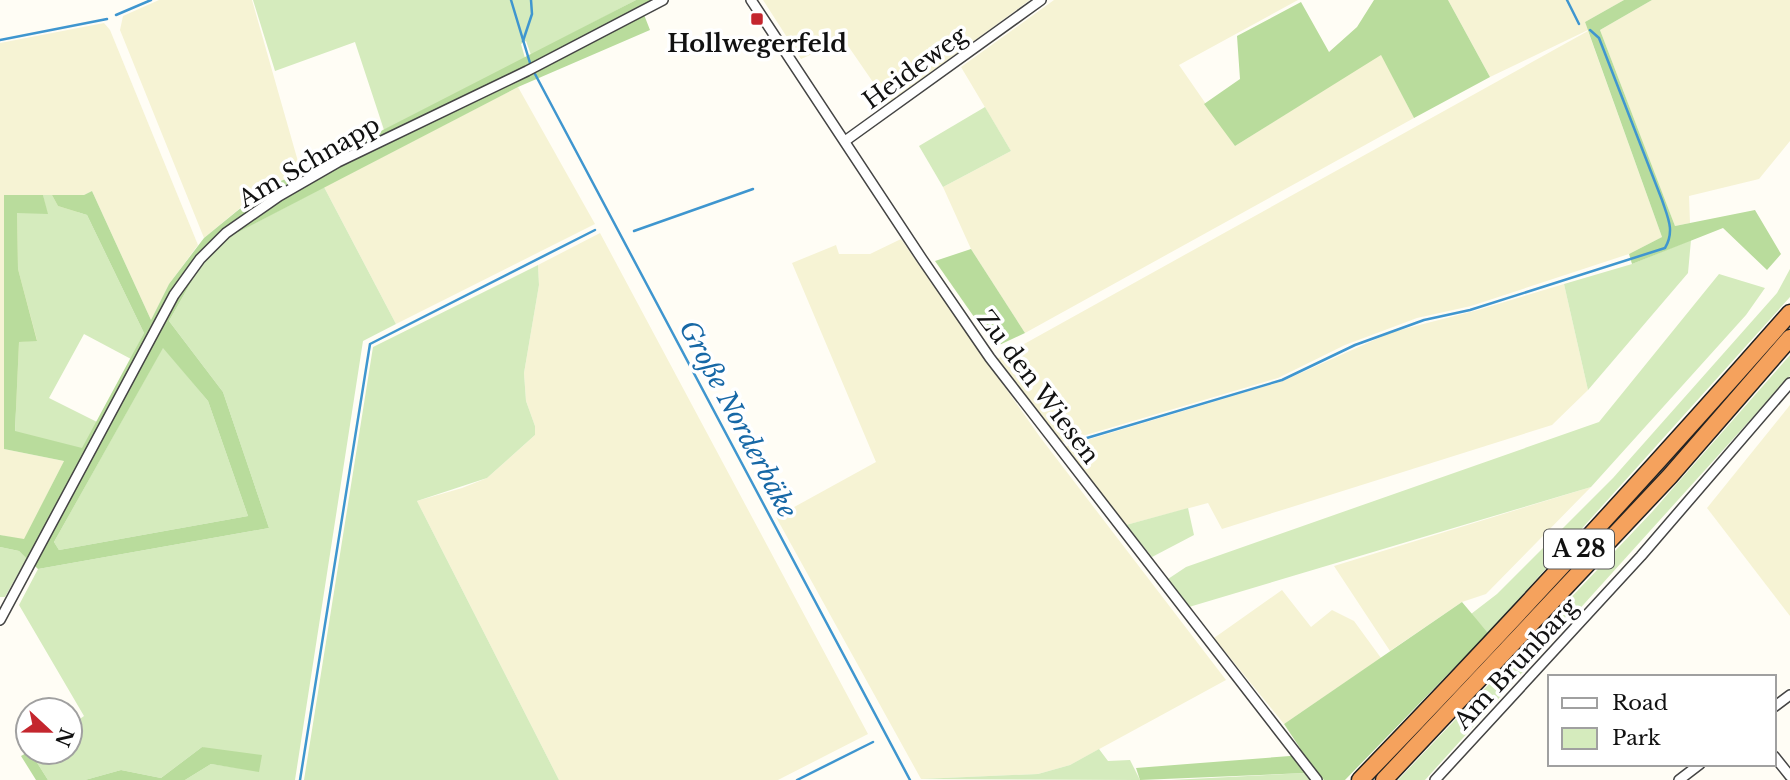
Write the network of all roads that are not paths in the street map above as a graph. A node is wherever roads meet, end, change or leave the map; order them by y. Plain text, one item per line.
1 (663, 0) edge
2 (751, 0) edge
3 (1041, 0) edge
4 (845, 141) junction
5 (1790, 313) edge
6 (1790, 338) edge
7 (1790, 383) edge
8 (0, 620) edge
9 (1776, 758) edge
10 (1697, 766) edge
11 (1790, 776) edge
12 (1317, 780) edge
13 (1360, 780) edge
14 (1384, 780) edge
15 (1435, 780) edge
16 (1679, 780) edge

1 - 8 street, Am Schnapp
2 - 4 street, Zu den Wiesen
3 - 4 street, Heideweg
4 - 12 street, Zu den Wiesen
5 - 13 highway, A 28
6 - 14 highway, A 28
7 - 15 street, Am Brunbarg
9 - 11 street
10 - 16 street

